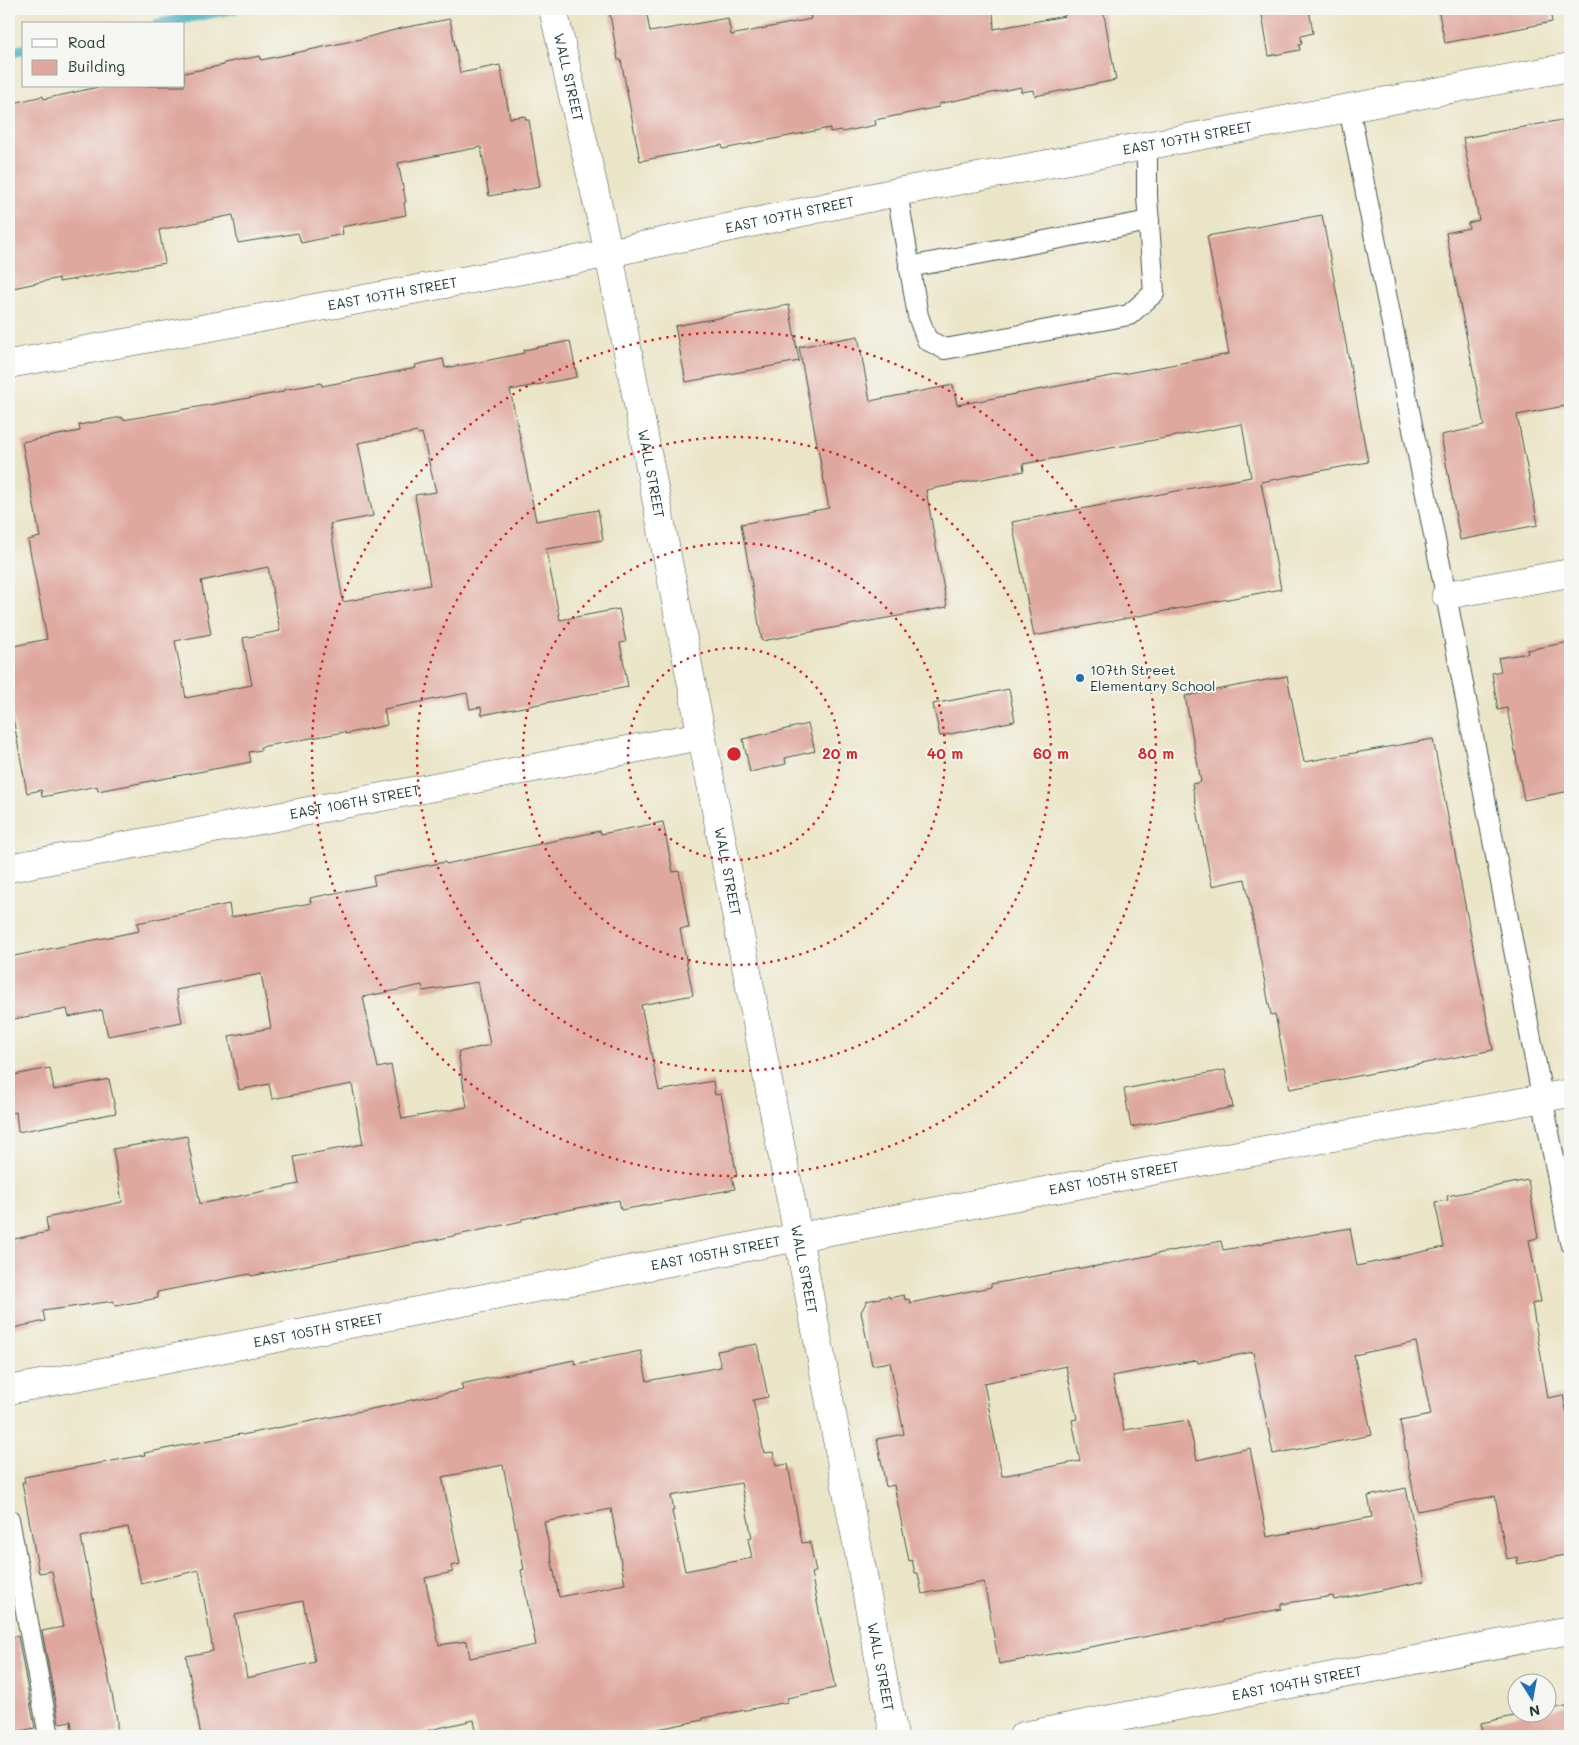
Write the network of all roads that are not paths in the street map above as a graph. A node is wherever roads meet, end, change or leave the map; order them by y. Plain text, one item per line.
1 (553, 9) edge
2 (1570, 67) edge
3 (1349, 108) junction
4 (1147, 146) junction
5 (897, 192) junction
6 (1149, 222) junction
7 (610, 254) junction
8 (909, 267) junction
9 (9, 364) edge
10 (1570, 573) edge
11 (1446, 596) junction
12 (701, 736) junction
13 (9, 868) edge
14 (1570, 1093) edge
15 (1543, 1098) junction
16 (798, 1238) junction
17 (1570, 1242) edge
18 (9, 1390) edge
19 (9, 1519) edge
20 (1570, 1630) edge
21 (49, 1736) edge
22 (894, 1736) edge
23 (1023, 1736) edge

1 - 7 street, WALL STREET
2 - 3 street, EAST 107TH STREET
3 - 4 street, EAST 107TH STREET
3 - 11 lane
4 - 5 street, EAST 107TH STREET
4 - 6 lane
5 - 7 street, EAST 107TH STREET
5 - 8 lane
6 - 8 lane
6 - 8 lane
7 - 9 street, EAST 107TH STREET
7 - 12 street, WALL STREET
10 - 11 street
11 - 15 lane
12 - 13 street, EAST 106TH STREET
12 - 16 street, WALL STREET
14 - 15 street, EAST 105TH STREET
15 - 16 street, EAST 105TH STREET
15 - 17 lane
16 - 18 street, EAST 105TH STREET
16 - 22 street, WALL STREET
19 - 21 lane
20 - 23 street, EAST 104TH STREET

